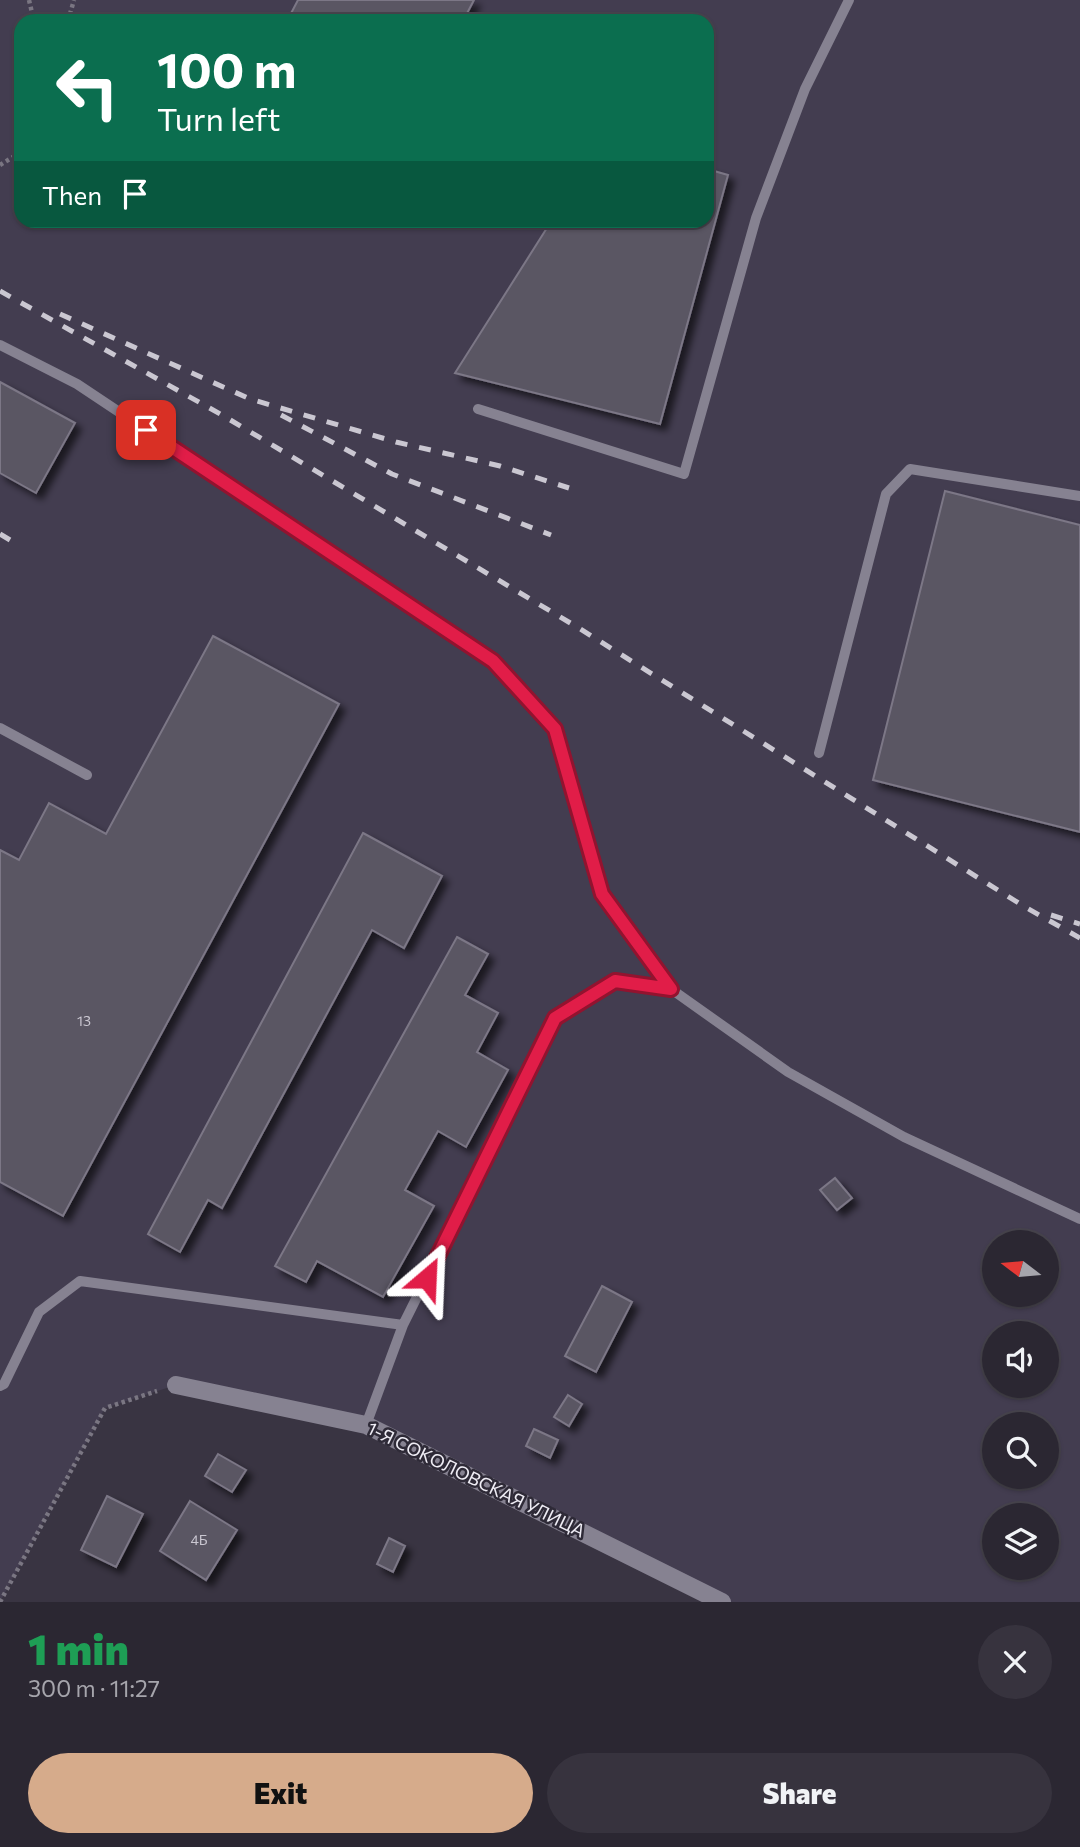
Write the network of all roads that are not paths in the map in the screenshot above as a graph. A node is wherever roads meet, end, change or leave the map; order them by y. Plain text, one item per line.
1 (849, 0) edge
2 (0, 345) edge
3 (478, 409) dead end
4 (1080, 496) edge
5 (0, 728) edge
6 (819, 753) dead end
7 (88, 775) dead end
8 (671, 989) junction
9 (1080, 1219) edge
10 (403, 1325) junction
11 (176, 1385) road end
12 (0, 1386) edge
13 (366, 1425) junction
14 (722, 1602) edge

1 - 3 lane
2 - 8 lane
4 - 6 lane
5 - 7 lane
8 - 9 lane
8 - 10 lane
10 - 12 lane
10 - 13 lane
11 - 13 street, 1-Я СОКОЛОВСКАЯ УЛИЦА
13 - 14 street, 1-Я СОКОЛОВСКАЯ УЛИЦА

